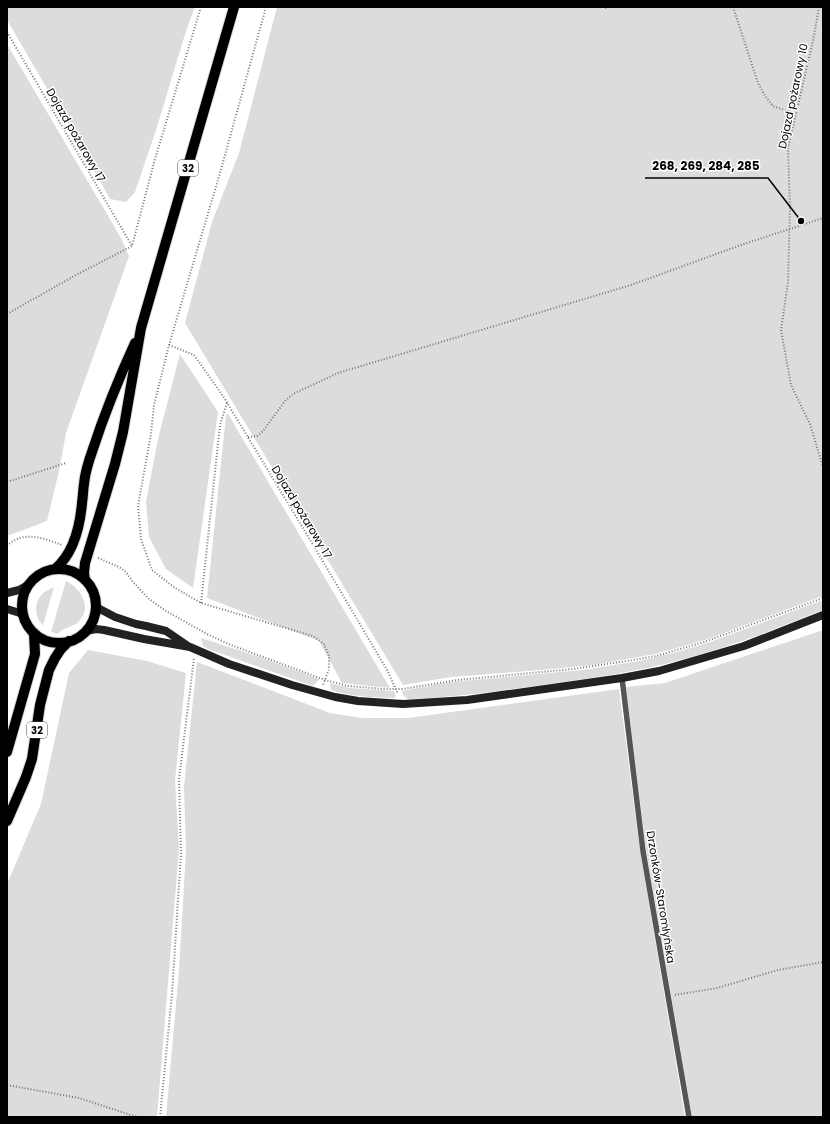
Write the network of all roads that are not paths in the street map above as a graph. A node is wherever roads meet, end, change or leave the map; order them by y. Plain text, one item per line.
1 (234, 7) edge
2 (141, 328) junction
3 (54, 569) junction
4 (85, 580) junction
5 (28, 585) junction
6 (7, 593) edge
7 (96, 607) junction
8 (7, 609) edge
9 (23, 614) junction
10 (823, 615) edge
11 (86, 631) junction
12 (34, 633) junction
13 (69, 641) junction
14 (193, 648) junction
15 (622, 678) junction
16 (7, 752) edge
17 (7, 821) edge
18 (689, 1117) edge

1 - 2 main road, 32
2 - 3 main road, 32
2 - 4 main road, 32
3 - 4 main road
3 - 5 main road, 32
4 - 7 main road
5 - 6 main road
5 - 9 main road
7 - 11 main road
7 - 14 main road
8 - 9 main road
9 - 12 main road, 32
10 - 15 main road
11 - 13 main road, 32
11 - 14 main road
12 - 13 main road
12 - 16 main road, 32
13 - 17 main road, 32
14 - 15 main road
15 - 18 lane, Drzonków-Staromłyńska

